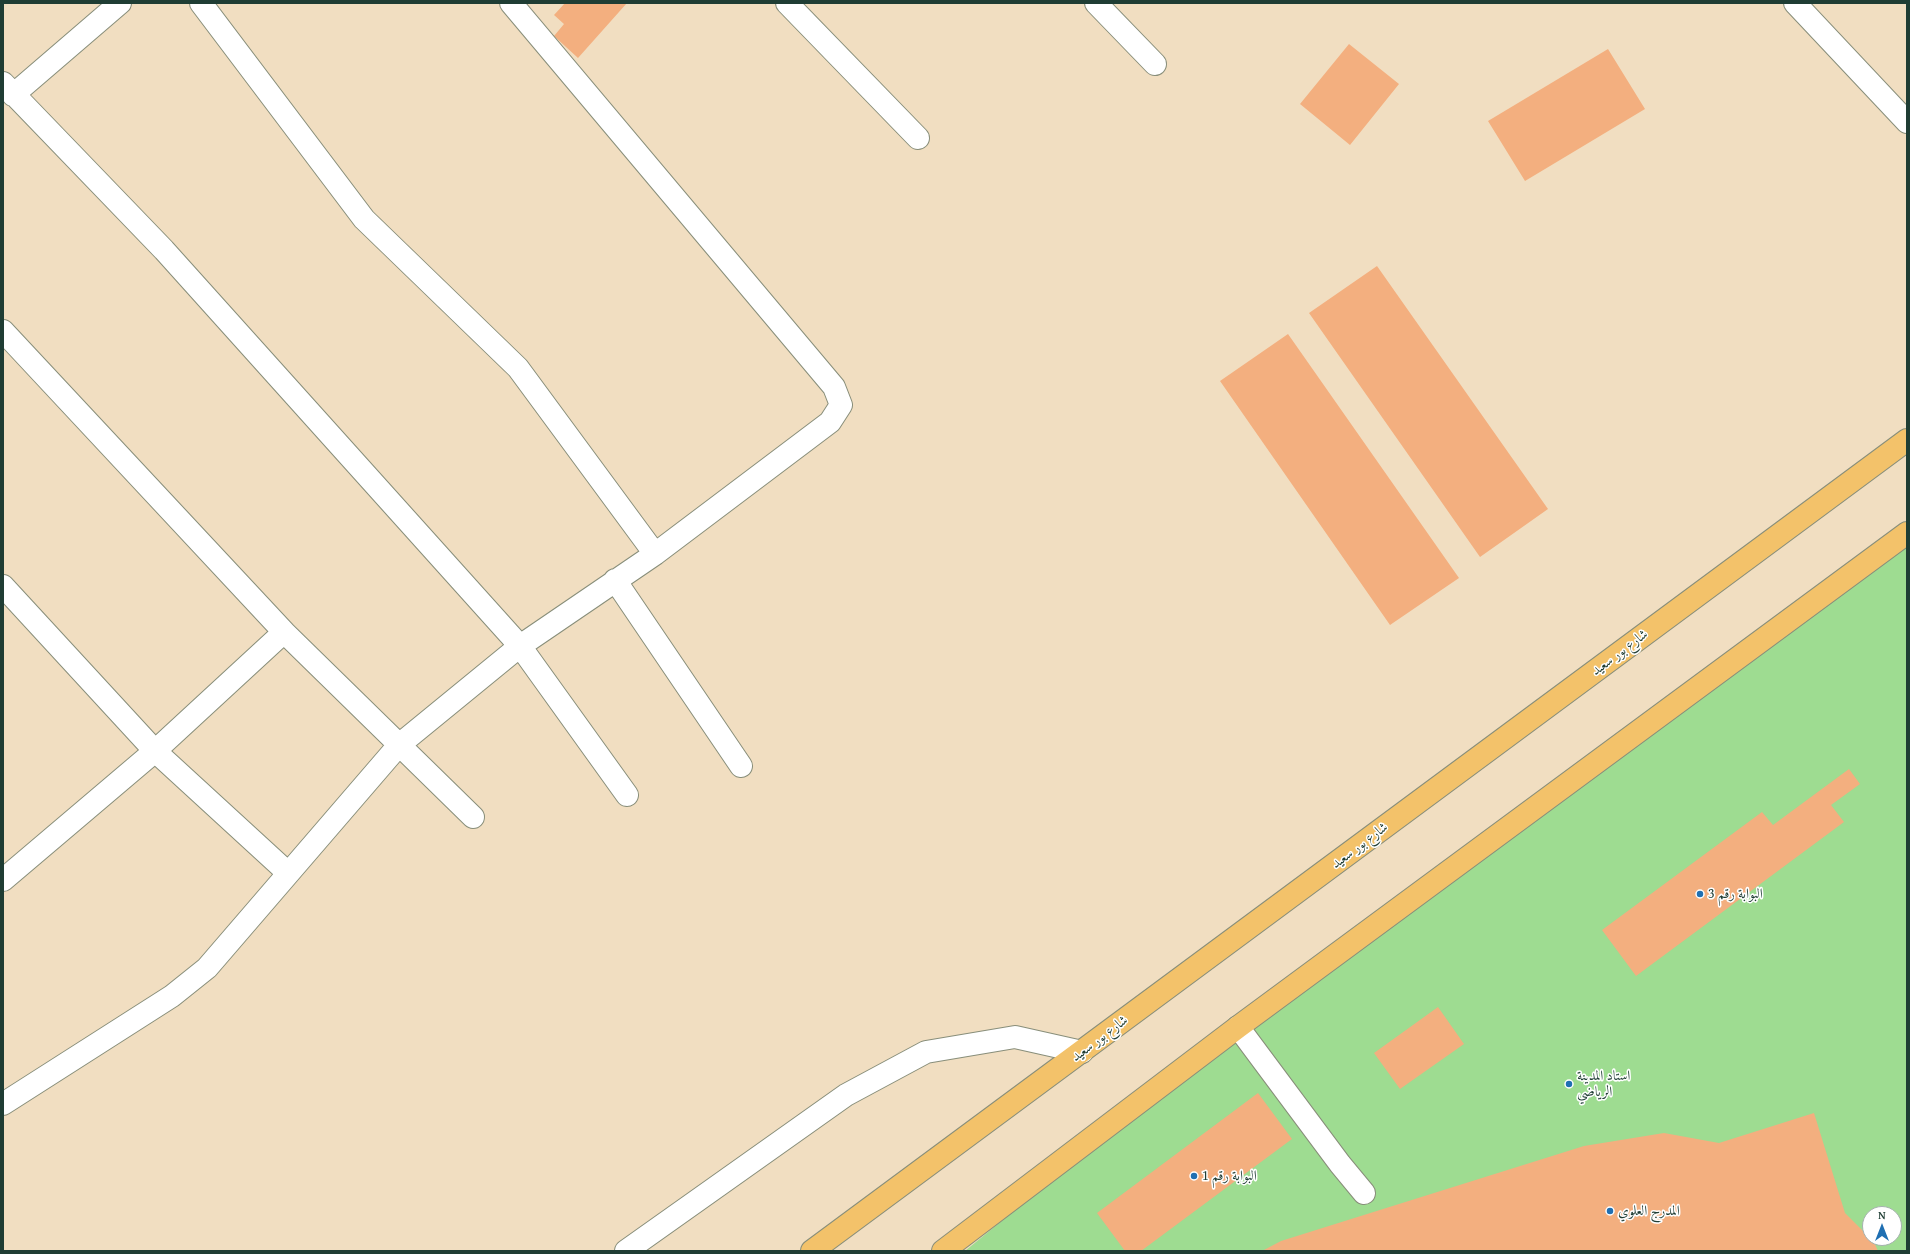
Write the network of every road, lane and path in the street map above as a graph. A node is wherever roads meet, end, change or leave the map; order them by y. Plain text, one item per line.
1 (120, 3) edge
2 (201, 3) edge
3 (511, 3) edge
4 (787, 3) edge
5 (1096, 3) edge
6 (1795, 3) edge
7 (1155, 64) dead end
8 (8, 89) edge
9 (1907, 122) edge
10 (918, 138) dead end
11 (3, 331) edge
12 (1907, 440) edge
13 (1907, 533) edge
14 (655, 554) junction
15 (615, 580) junction
16 (3, 586) edge
17 (284, 632) junction
18 (520, 646) junction
19 (399, 745) junction
20 (155, 752) junction
21 (741, 766) dead end
22 (626, 795) dead end
23 (473, 817) dead end
24 (288, 873) junction
25 (3, 880) edge
26 (1238, 1027) junction
27 (1082, 1052) junction
28 (3, 1104) edge
29 (1364, 1193) dead end
30 (626, 1251) edge
31 (812, 1251) edge
32 (943, 1251) edge

1 - 8 street
2 - 14 street
3 - 14 street
4 - 10 street
5 - 7 street
6 - 9 street
8 - 18 street
11 - 17 street
12 - 27 main road, شارع بور سعيد
13 - 26 main road
14 - 15 street
15 - 18 street
15 - 21 street
16 - 20 street
17 - 19 street
17 - 20 street
18 - 19 street
18 - 22 street
19 - 23 street
19 - 24 street
20 - 24 street
20 - 25 street
24 - 28 street
26 - 29 street
26 - 32 main road
27 - 30 street
27 - 31 main road, شارع بور سعيد

